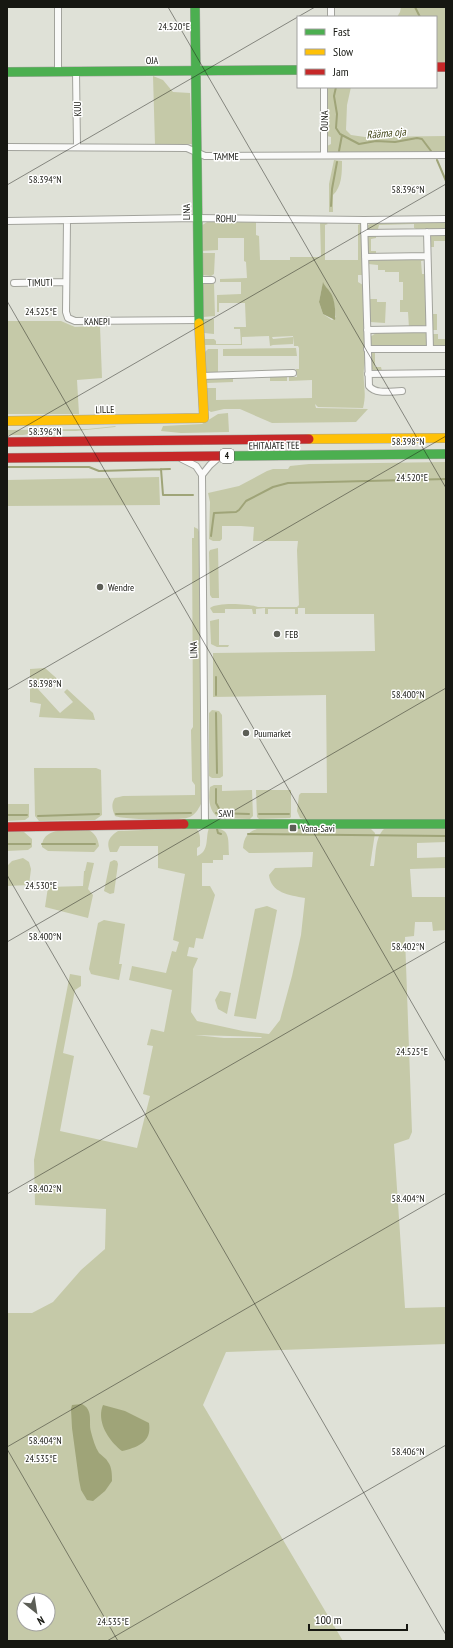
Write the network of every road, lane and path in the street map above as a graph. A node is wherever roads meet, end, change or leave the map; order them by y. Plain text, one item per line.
1 (58, 7) edge
2 (194, 7) edge
3 (195, 70) junction
4 (297, 70) edge
5 (58, 71) junction
6 (7, 72) edge
7 (76, 72) junction
8 (324, 88) edge
9 (77, 146) junction
10 (7, 147) edge
11 (197, 152) junction
12 (446, 154) edge
13 (324, 155) junction
14 (197, 218) junction
15 (446, 219) edge
16 (364, 220) junction
17 (7, 221) edge
18 (67, 221) junction
19 (427, 232) junction
20 (446, 232) edge
21 (364, 233) junction
22 (427, 256) junction
23 (365, 257) junction
24 (198, 280) junction
25 (212, 280) dead end
26 (66, 282) junction
27 (14, 283) dead end
28 (199, 320) junction
29 (429, 329) junction
30 (367, 330) junction
31 (368, 349) junction
32 (430, 349) junction
33 (446, 349) edge
34 (293, 373) dead end
35 (446, 373) edge
36 (368, 374) junction
37 (202, 376) junction
38 (402, 391) dead end
39 (204, 418) joint
40 (7, 421) edge
41 (446, 438) edge
42 (7, 442) edge
43 (446, 454) edge
44 (177, 456) junction
45 (221, 456) junction
46 (7, 458) edge
47 (202, 475) junction
48 (206, 824) junction
49 (446, 824) edge
50 (7, 827) edge

1 - 5 street
2 - 3 main road, LINA
3 - 4 main road, OJA
3 - 7 main road, OJA
3 - 11 main road, LINA
5 - 6 main road, OJA
5 - 7 main road, OJA
7 - 9 street, KUU
8 - 13 street, ÕUNA
9 - 10 street, TAMME
9 - 11 street, TAMME
11 - 13 street, TAMME
11 - 14 main road, LINA
12 - 13 street, TAMME
14 - 16 street, ROHU
14 - 18 street, ROHU
14 - 24 main road, LINA
15 - 16 street, ROHU
16 - 21 street
17 - 18 street, ROHU
18 - 26 street, KANEPI
19 - 20 street
19 - 21 street
19 - 22 street
21 - 23 street
22 - 23 street
22 - 29 street
23 - 30 street
24 - 25 street
24 - 28 main road, LINA
26 - 27 street, TIMUTI
26 - 28 street, KANEPI
28 - 37 main road, LINA
29 - 30 street
29 - 32 street
30 - 31 street
31 - 32 street
31 - 36 street
32 - 33 street
34 - 37 street
35 - 36 street
36 - 38 street
37 - 39 main road, LINA
39 - 40 main road, LILLE
41 - 42 main road, EHITAJATE TEE / 4
43 - 45 main road, EHITAJATE TEE / 4
44 - 45 main road, EHITAJATE TEE / 4
44 - 46 main road, EHITAJATE TEE / 4
44 - 47 street
45 - 47 street
47 - 48 street, LINA
48 - 49 main road, SAVI
48 - 50 main road, SAVI

